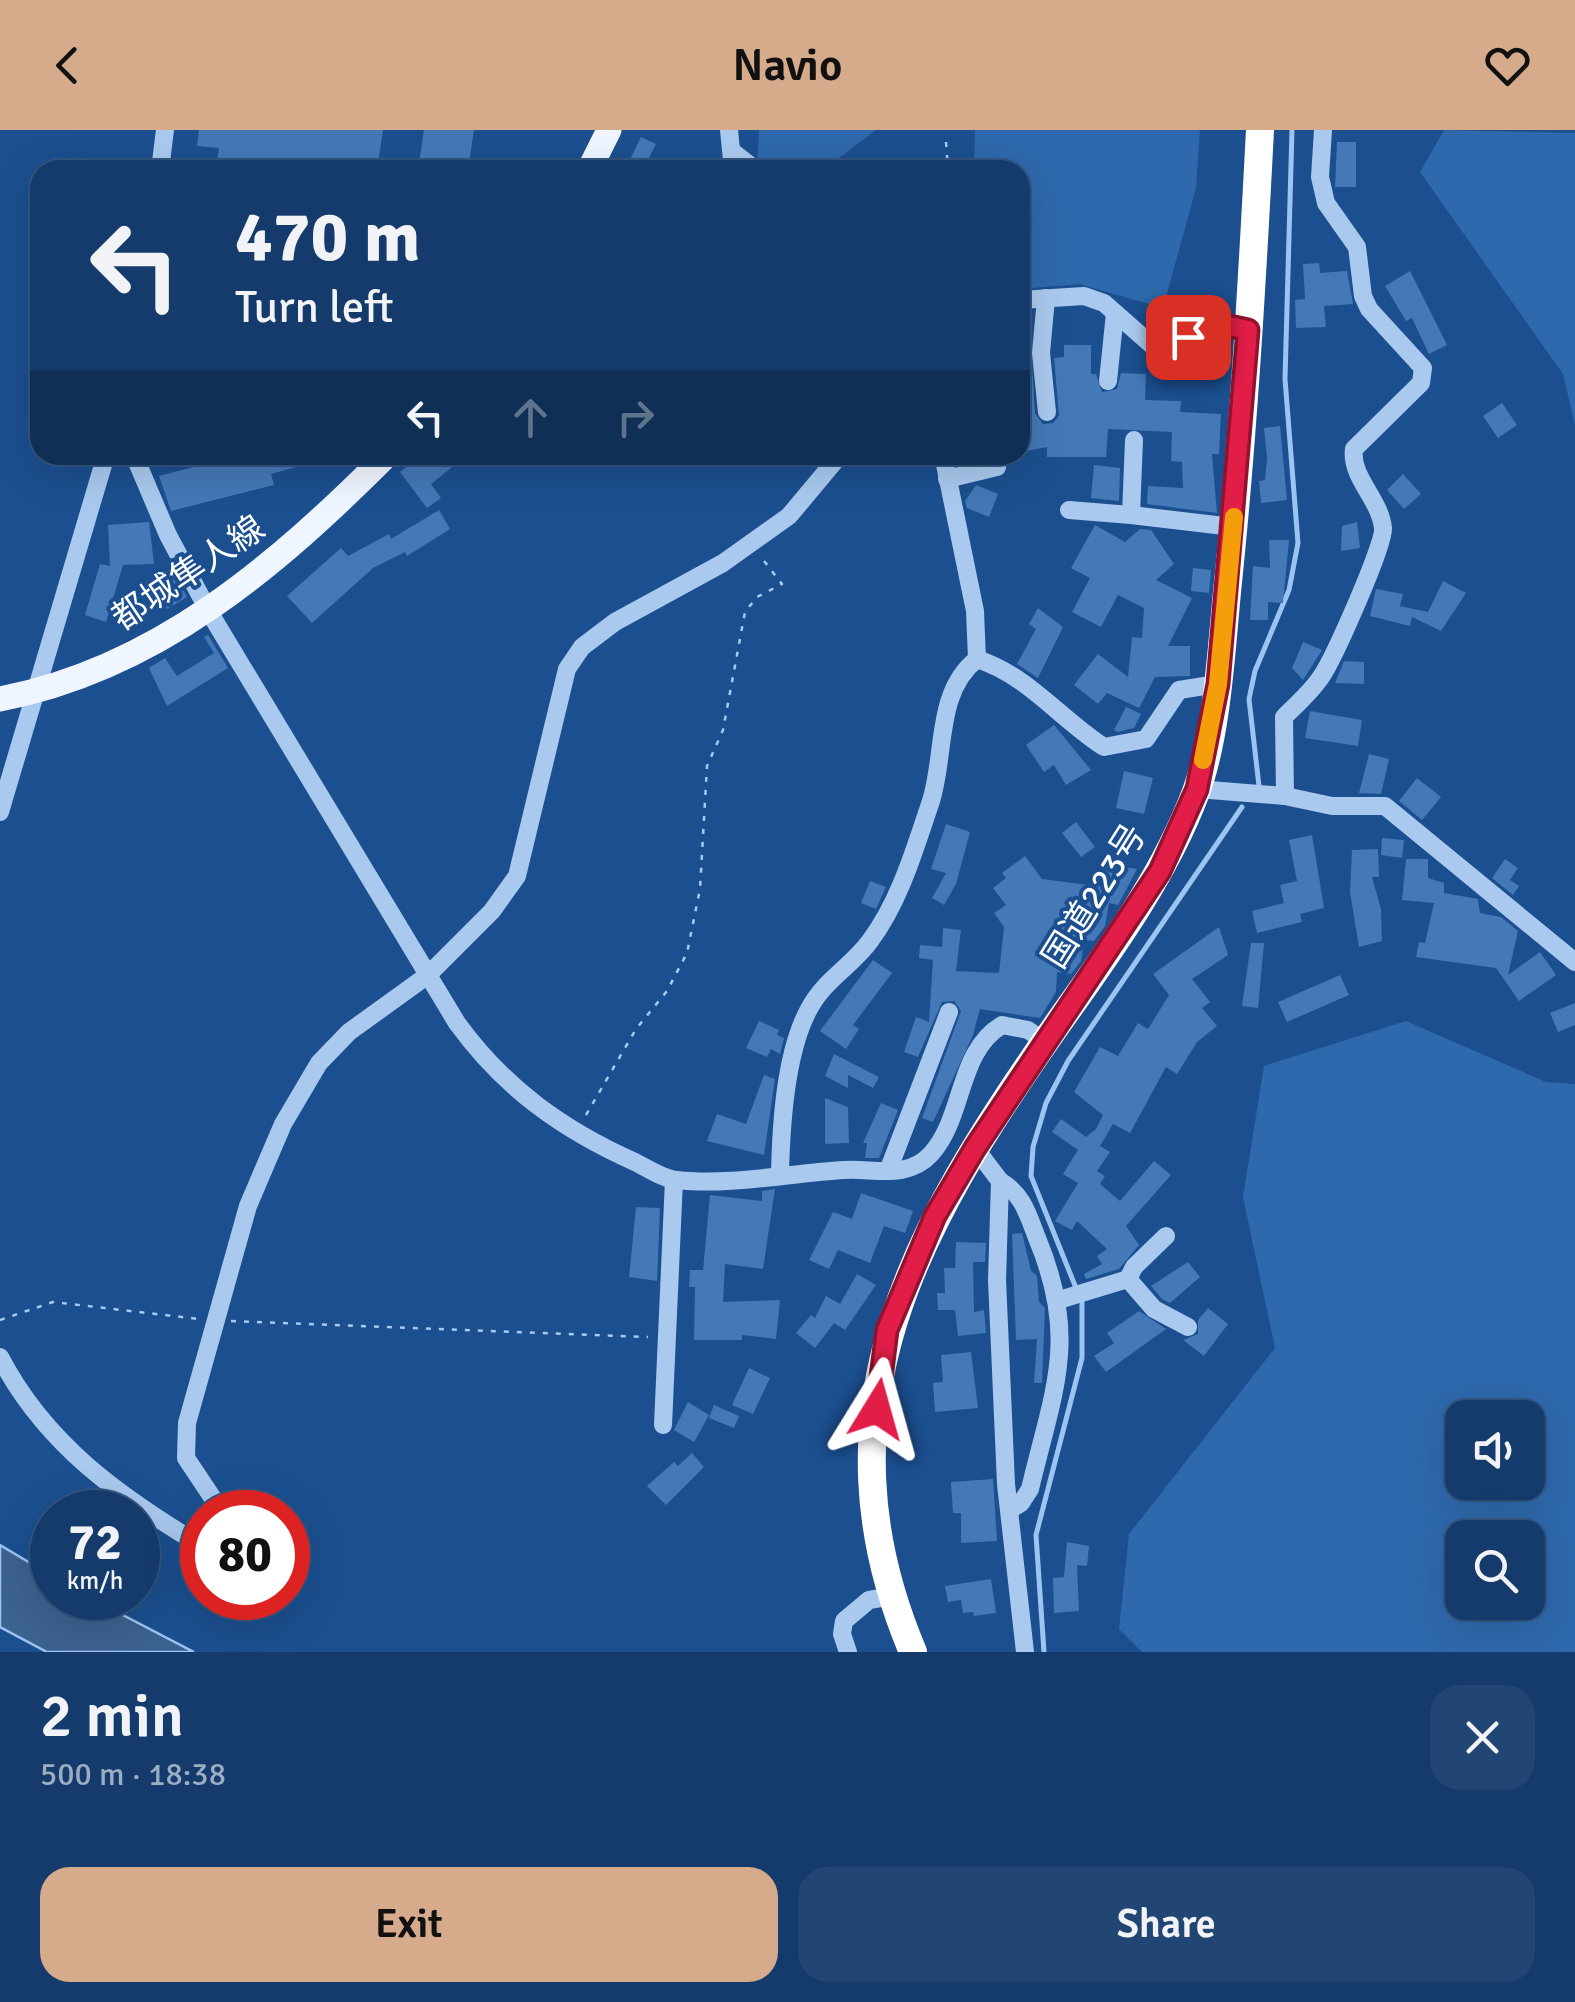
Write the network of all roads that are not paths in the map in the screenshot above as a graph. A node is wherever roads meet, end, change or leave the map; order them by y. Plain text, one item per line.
1 (165, 130) edge
2 (609, 130) edge
3 (729, 130) edge
4 (1260, 130) edge
5 (1322, 130) edge
6 (161, 160) edge
7 (595, 160) edge
8 (733, 160) edge
9 (1046, 298) junction
10 (1030, 299) edge
11 (1115, 313) junction
12 (1248, 330) junction
13 (1108, 381) dead end
14 (1048, 412) dead end
15 (1134, 440) dead end
16 (103, 465) edge
17 (138, 465) edge
18 (375, 465) edge
19 (831, 465) edge
20 (944, 465) edge
21 (997, 465) edge
22 (947, 478) junction
23 (1069, 510) dead end
24 (1131, 516) junction
25 (1234, 528) junction
26 (208, 610) junction
27 (977, 658) junction
28 (1218, 684) junction
29 (34, 692) junction
30 (0, 699) edge
31 (1197, 789) junction
32 (1285, 796) junction
33 (0, 812) edge
34 (1575, 962) edge
35 (428, 975) junction
36 (948, 1012) dead end
37 (1045, 1042) junction
38 (975, 1148) junction
39 (888, 1171) junction
40 (780, 1174) junction
41 (674, 1180) junction
42 (1000, 1182) junction
43 (1166, 1236) dead end
44 (1128, 1279) junction
45 (1062, 1300) junction
46 (1188, 1326) dead end
47 (0, 1357) edge
48 (663, 1424) dead end
49 (207, 1490) edge
50 (1010, 1509) junction
51 (180, 1532) edge
52 (892, 1596) junction
53 (848, 1652) edge
54 (913, 1652) edge
55 (1024, 1652) edge

1 - 6 street
2 - 7 main road
3 - 8 street
4 - 12 highway, 国道223号
5 - 32 street
9 - 10 street
9 - 11 street
9 - 14 street
11 - 12 street
11 - 13 street
12 - 25 highway, 国道223号
15 - 24 street
16 - 29 street
17 - 26 street
18 - 26 main road, 都城隼人線
19 - 35 street
20 - 22 street
21 - 22 street
22 - 27 street
23 - 24 street
24 - 25 street
25 - 28 highway, 国道223号
26 - 29 main road, 都城隼人線
26 - 35 street
27 - 28 street
27 - 40 street
28 - 31 highway, 国道223号
29 - 30 main road, 都城隼人線
29 - 33 street
31 - 32 street
31 - 37 highway, 国道223号
32 - 34 street
35 - 41 street
35 - 49 street
36 - 39 street
37 - 38 highway, 国道223号
37 - 39 street
38 - 42 street
38 - 52 highway, 国道223号
39 - 40 street
40 - 41 street
41 - 48 street
42 - 45 street
42 - 50 street
43 - 44 street
44 - 45 street
44 - 46 street
45 - 50 street
47 - 51 street
50 - 55 street
52 - 53 street
52 - 54 highway, 国道223号

